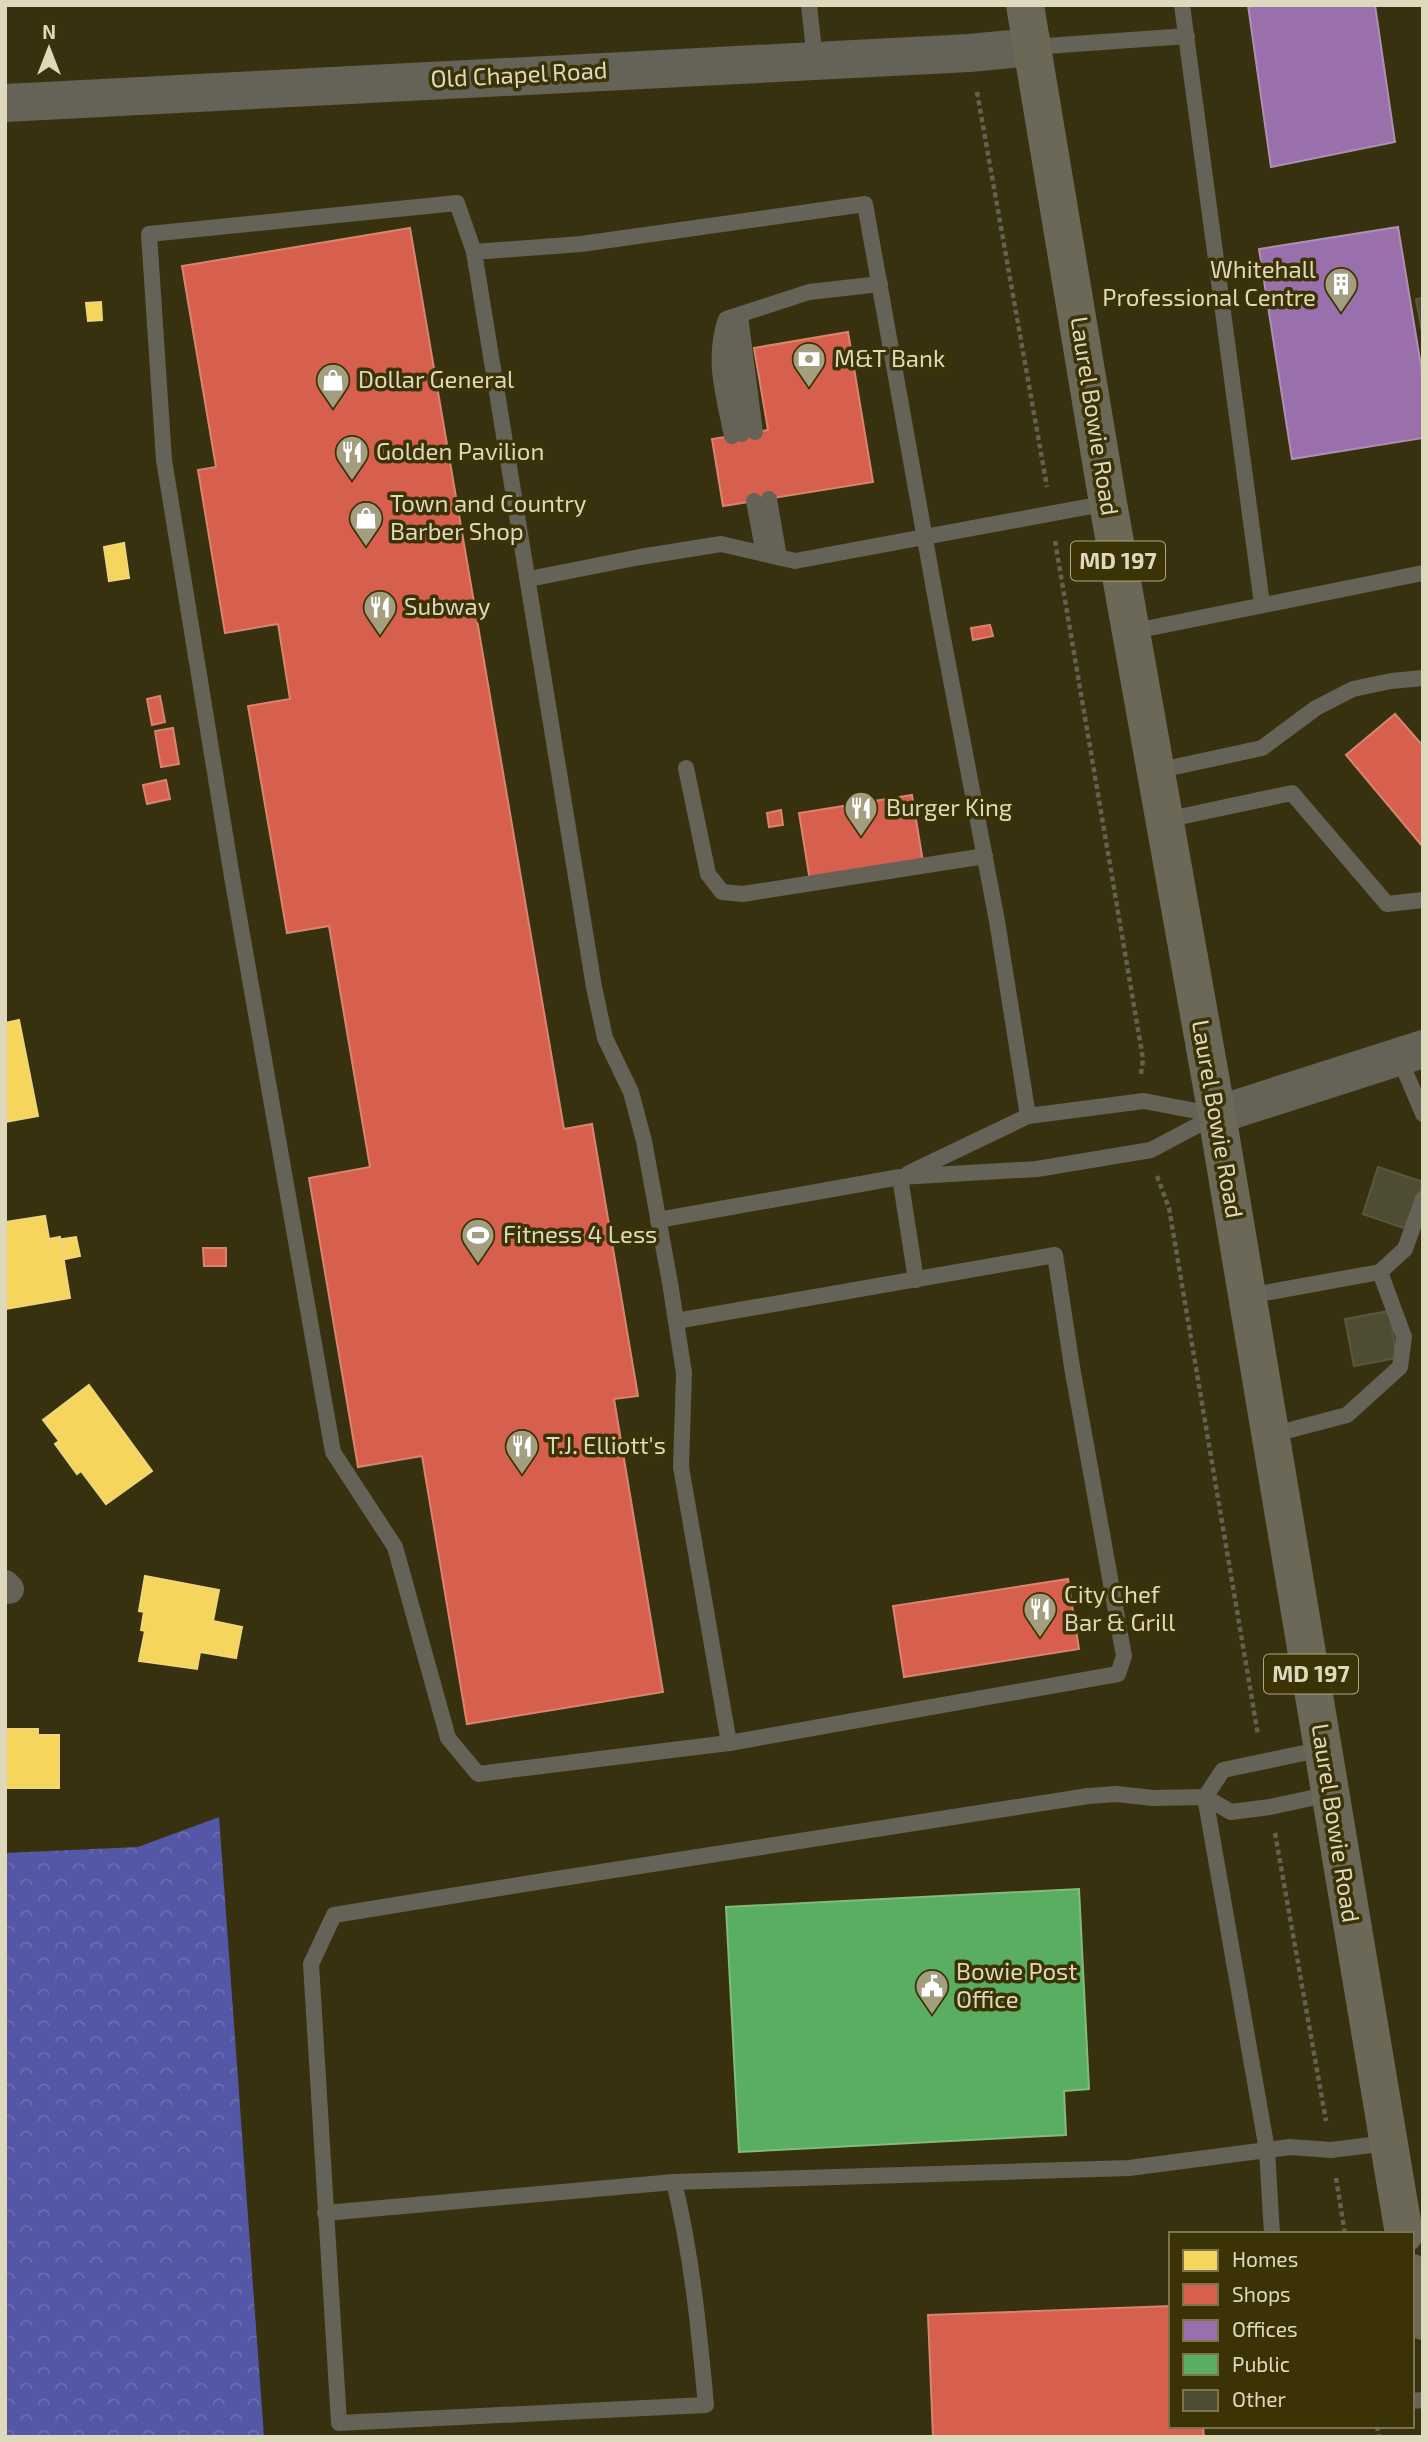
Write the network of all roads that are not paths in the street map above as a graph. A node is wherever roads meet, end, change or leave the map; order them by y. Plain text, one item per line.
1 (809, 5) edge
2 (1025, 5) edge
3 (1182, 5) edge
4 (1187, 36) junction
5 (1032, 47) junction
6 (814, 60) junction
7 (5, 103) edge
8 (474, 252) junction
9 (880, 284) junction
10 (733, 318) junction
11 (1108, 503) junction
12 (926, 538) junction
13 (766, 554) junction
14 (1423, 573) edge
15 (529, 579) junction
16 (1262, 604) junction
17 (1130, 632) junction
18 (1423, 678) edge
19 (686, 768) dead end
20 (1155, 771) junction
21 (1165, 820) junction
22 (985, 856) junction
23 (1423, 900) edge
24 (1411, 1053) edge
25 (1423, 1114) edge
26 (1217, 1115) junction
27 (1028, 1116) junction
28 (901, 1177) junction
29 (1423, 1199) edge
30 (658, 1220) junction
31 (1380, 1272) junction
32 (916, 1280) junction
33 (1248, 1296) junction
34 (676, 1321) junction
35 (1271, 1435) junction
36 (729, 1743) junction
37 (1323, 1749) junction
38 (1330, 1794) junction
39 (1205, 1797) junction
40 (1387, 2143) junction
41 (1267, 2150) junction
42 (674, 2182) junction
43 (325, 2213) junction
44 (1272, 2232) edge
45 (1404, 2232) edge
46 (1414, 2282) edge
47 (1423, 2321) edge

1 - 6 lane
2 - 5 main road, Laurel Bowie Road / MD 197
3 - 4 lane
4 - 5 lane
4 - 16 lane
5 - 6 street, Old Chapel Road
5 - 11 main road, Laurel Bowie Road / MD 197
6 - 7 street, Old Chapel Road
8 - 9 lane
8 - 15 lane
8 - 36 lane
9 - 10 lane
9 - 12 lane
10 - 10 lane
11 - 12 lane
11 - 17 main road, Laurel Bowie Road / MD 197
12 - 13 lane
12 - 22 lane
13 - 13 lane
13 - 15 lane
14 - 16 lane
15 - 30 lane
16 - 17 lane
17 - 20 main road, Laurel Bowie Road / MD 197
18 - 20 lane
19 - 22 lane
20 - 21 main road, Laurel Bowie Road / MD 197
21 - 23 lane
21 - 26 main road, Laurel Bowie Road / MD 197
22 - 27 lane
24 - 25 lane
24 - 26 street
26 - 27 lane
26 - 28 lane
26 - 33 main road, Laurel Bowie Road / MD 197
27 - 28 lane
28 - 30 lane
28 - 32 lane
29 - 31 lane
30 - 34 lane
31 - 33 lane
31 - 35 lane
32 - 34 lane
32 - 36 lane
33 - 35 main road, Laurel Bowie Road / MD 197
34 - 36 lane
35 - 37 main road, Laurel Bowie Road / MD 197
37 - 38 main road, Laurel Bowie Road / MD 197
37 - 39 lane
38 - 39 lane
38 - 40 main road, Laurel Bowie Road / MD 197
39 - 41 lane
39 - 43 lane
40 - 41 lane
40 - 45 main road, Laurel Bowie Road / MD 197
41 - 42 lane
41 - 44 lane
42 - 43 lane
42 - 43 lane
46 - 47 main road

